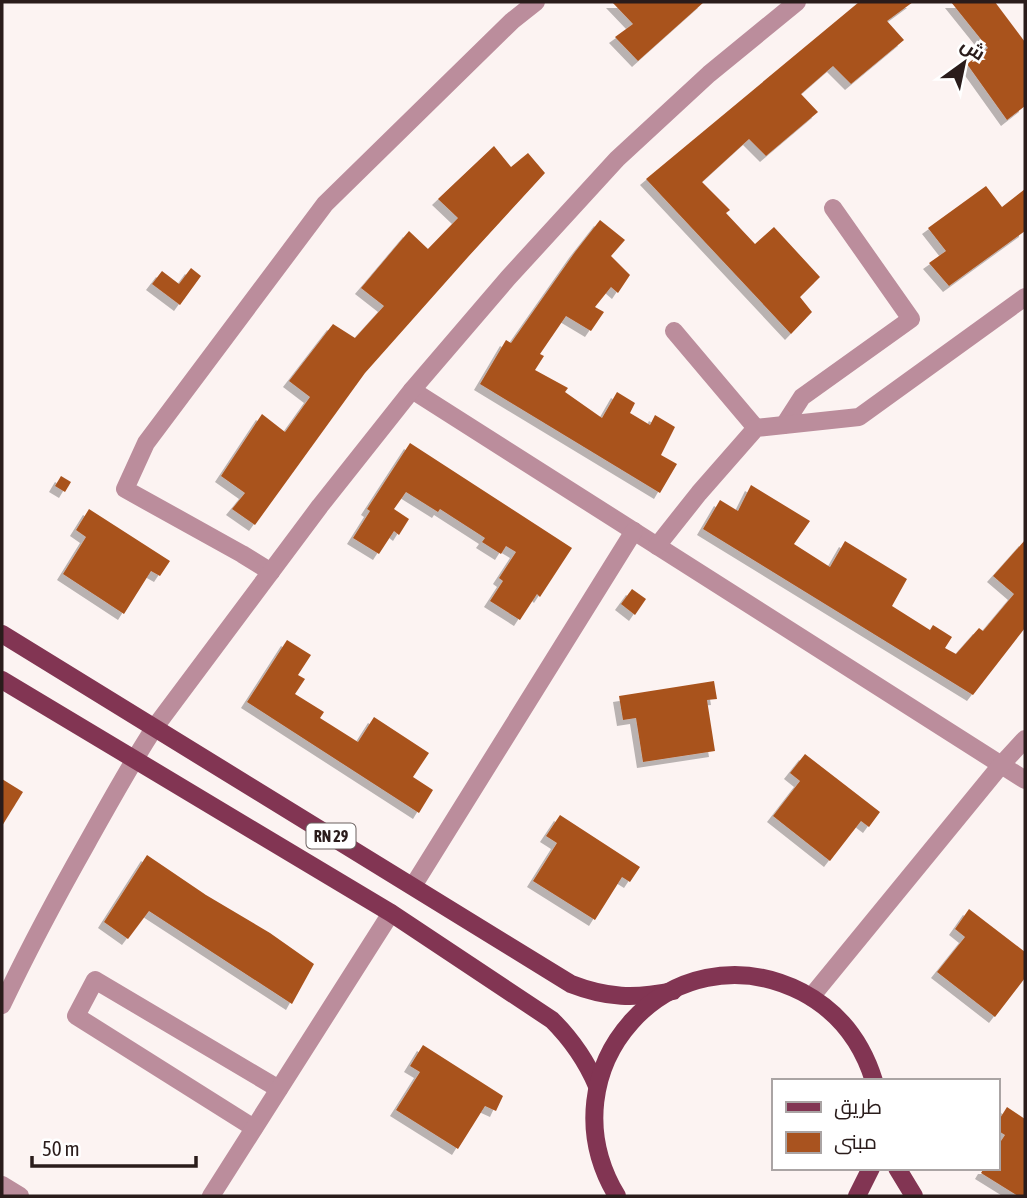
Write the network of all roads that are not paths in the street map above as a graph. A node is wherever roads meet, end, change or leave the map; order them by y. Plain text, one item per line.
1 (536, 2) edge
2 (797, 2) edge
3 (832, 208) dead end
4 (1025, 297) edge
5 (674, 331) dead end
6 (412, 390) junction
7 (784, 425) junction
8 (756, 428) junction
9 (634, 531) junction
10 (657, 546) junction
11 (271, 572) junction
12 (2, 634) edge
13 (2, 680) edge
14 (155, 727) junction
15 (1025, 739) edge
16 (134, 760) junction
17 (1000, 765) junction
18 (1025, 780) edge
19 (413, 886) junction
20 (391, 913) junction
21 (673, 990) junction
22 (811, 997) junction
23 (2, 1005) edge
24 (873, 1079) edge
25 (597, 1086) junction
26 (279, 1089) junction
27 (254, 1128) junction
28 (870, 1170) edge
29 (898, 1170) edge
30 (2, 1185) edge
31 (20, 1196) edge
32 (211, 1196) edge
33 (617, 1196) edge
34 (857, 1196) edge
35 (914, 1196) edge

1 - 11 street
2 - 6 street
3 - 7 street
4 - 7 street
5 - 8 street
6 - 9 street
6 - 11 street
7 - 8 street
8 - 10 street
9 - 10 street
9 - 19 street
10 - 17 street
11 - 14 street
12 - 14 main road, RN 29
13 - 16 main road, RN 29
14 - 16 street
14 - 19 main road, RN 29
15 - 17 street
16 - 20 main road, RN 29
16 - 23 street
17 - 18 street
17 - 22 street
19 - 21 main road, RN 29
20 - 25 main road, RN 29
20 - 26 street
21 - 22 main road
21 - 25 main road
22 - 24 main road
25 - 33 main road
26 - 27 street
26 - 27 street
27 - 32 street
28 - 34 main road
29 - 35 main road
30 - 31 street

